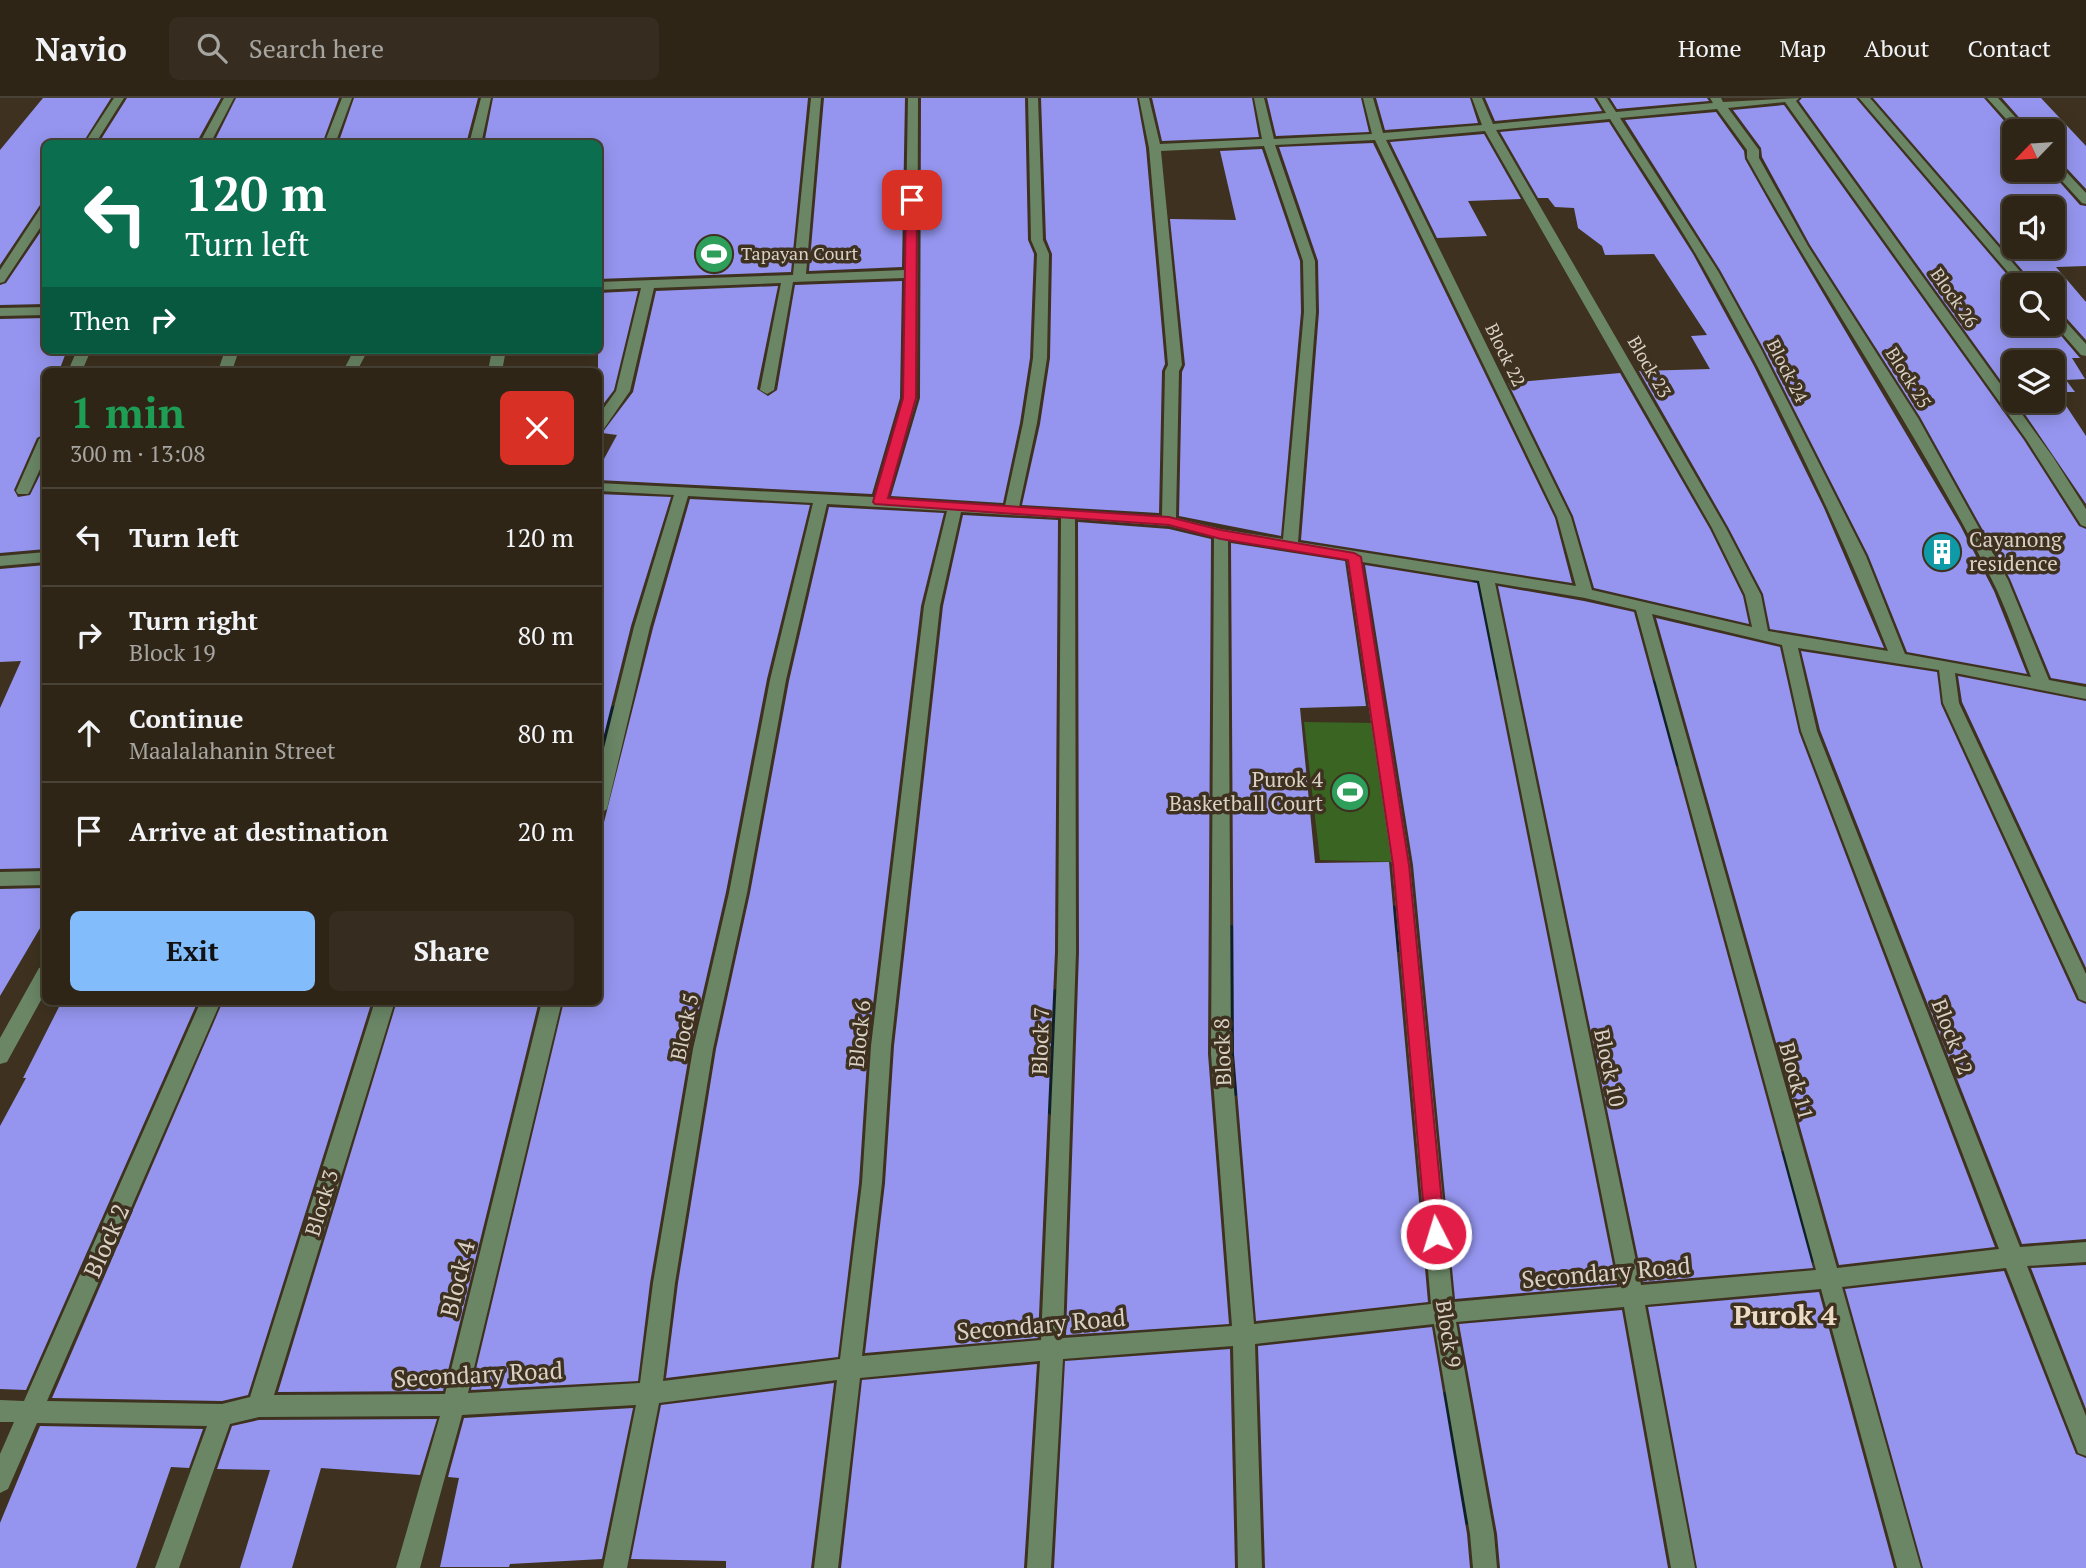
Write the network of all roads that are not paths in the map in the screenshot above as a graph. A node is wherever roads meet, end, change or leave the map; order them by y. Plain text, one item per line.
1 (119, 98) edge
2 (229, 98) edge
3 (347, 98) edge
4 (486, 98) edge
5 (816, 98) edge
6 (913, 98) edge
7 (1033, 98) edge
8 (1144, 98) edge
9 (1259, 98) edge
10 (1368, 98) edge
11 (1478, 98) edge
12 (1602, 98) edge
13 (1788, 98) edge
14 (1794, 98) edge
15 (1864, 98) edge
16 (1992, 98) edge
17 (1718, 102) edge
18 (1612, 115) junction
19 (2012, 119) edge
20 (1488, 127) junction
21 (1379, 137) junction
22 (92, 140) edge
23 (206, 140) edge
24 (331, 140) edge
25 (476, 140) edge
26 (1269, 143) junction
27 (1155, 148) junction
28 (2065, 176) edge
29 (2086, 200) edge
30 (42, 215) edge
31 (2016, 273) edge
32 (911, 274) junction
33 (793, 278) junction
34 (0, 279) edge
35 (648, 285) junction
36 (602, 286) edge
37 (42, 311) edge
38 (0, 312) edge
39 (2065, 329) edge
40 (2086, 352) edge
41 (767, 390) dead end
42 (602, 421) edge
43 (42, 448) edge
44 (602, 487) edge
45 (23, 491) dead end
46 (682, 493) junction
47 (821, 498) junction
48 (880, 502) junction
49 (956, 507) junction
50 (1011, 510) junction
51 (1069, 514) junction
52 (1169, 521) junction
53 (2086, 522) edge
54 (1221, 534) junction
55 (1290, 544) junction
56 (42, 557) edge
57 (1354, 557) junction
58 (5, 561) edge
59 (0, 577) edge
60 (1486, 578) junction
61 (1585, 593) junction
62 (1642, 605) junction
63 (1761, 634) junction
64 (1788, 641) junction
65 (1899, 659) junction
66 (1946, 666) junction
67 (2042, 684) junction
68 (2086, 693) edge
69 (602, 792) edge
70 (42, 878) edge
71 (0, 879) edge
72 (42, 980) edge
73 (2086, 994) edge
74 (209, 1005) edge
75 (384, 1005) edge
76 (551, 1005) edge
77 (0, 1056) edge
78 (2086, 1252) edge
79 (2014, 1257) junction
80 (1827, 1279) junction
81 (1633, 1297) junction
82 (1443, 1313) junction
83 (1244, 1335) junction
84 (1052, 1349) junction
85 (852, 1368) junction
86 (650, 1393) junction
87 (454, 1405) junction
88 (259, 1406) junction
89 (0, 1412) edge
90 (32, 1413) junction
91 (222, 1415) junction
92 (2086, 1445) edge
93 (0, 1481) edge
94 (167, 1568) edge
95 (408, 1568) edge
96 (615, 1568) edge
97 (826, 1568) edge
98 (1039, 1568) edge
99 (1250, 1568) edge
100 (1486, 1568) edge
101 (1683, 1568) edge
102 (1909, 1568) edge

1 - 22 street
2 - 23 street
3 - 24 street
4 - 25 street
5 - 33 street
6 - 32 street
7 - 50 street
8 - 27 street
9 - 26 street
10 - 21 street, Block 22
11 - 20 street, Block 23
12 - 18 street, Block 24
13 - 14 street
13 - 17 street
13 - 53 street, Block 26
15 - 31 street
16 - 19 street
17 - 18 street
17 - 67 street, Block 25
18 - 20 street
18 - 65 street, Block 24
20 - 21 street
20 - 63 street, Block 23
21 - 26 street
21 - 61 street, Block 22
26 - 27 street
26 - 55 street
27 - 52 street
28 - 29 street
30 - 34 street
32 - 33 street
32 - 48 street
33 - 35 street
33 - 41 street
35 - 36 street
35 - 42 street
37 - 38 street
39 - 40 street
43 - 45 street
44 - 46 street
46 - 47 street
46 - 69 street
47 - 48 street
47 - 86 street, Block 5
48 - 49 street
49 - 50 street
49 - 85 street, Block 6
50 - 51 street
51 - 52 street
51 - 84 street, Block 7
52 - 54 street
54 - 55 street
54 - 83 street, Block 8
55 - 57 street
56 - 58 street
57 - 60 street
57 - 82 street, Block 9
58 - 59 street
60 - 61 street
60 - 81 street, Block 10
61 - 62 street
62 - 63 street
62 - 80 street, Block 11
63 - 64 street
64 - 65 street
64 - 79 street, Block 12
65 - 66 street
66 - 67 street
66 - 73 street
67 - 68 street
70 - 71 street
72 - 77 street
74 - 90 street, Block 2
75 - 88 street, Block 3
76 - 87 street, Block 4
78 - 79 street, Secondary Road
79 - 80 street, Secondary Road
79 - 92 street, Block 12
80 - 81 street, Secondary Road
80 - 102 street, Block 11
81 - 82 street, Secondary Road
81 - 101 street, Block 10
82 - 83 street, Secondary Road
82 - 100 street, Block 9
83 - 84 street, Secondary Road
83 - 99 street, Block 8
84 - 85 street, Secondary Road
84 - 98 street, Block 7
85 - 86 street, Secondary Road
85 - 97 street, Block 6
86 - 87 street, Secondary Road
86 - 96 street, Block 5
87 - 88 street, Secondary Road
87 - 95 street, Block 4
88 - 91 street, Secondary Road
89 - 90 street, Secondary Road
90 - 91 street, Secondary Road
90 - 93 street, Block 2
91 - 94 street

